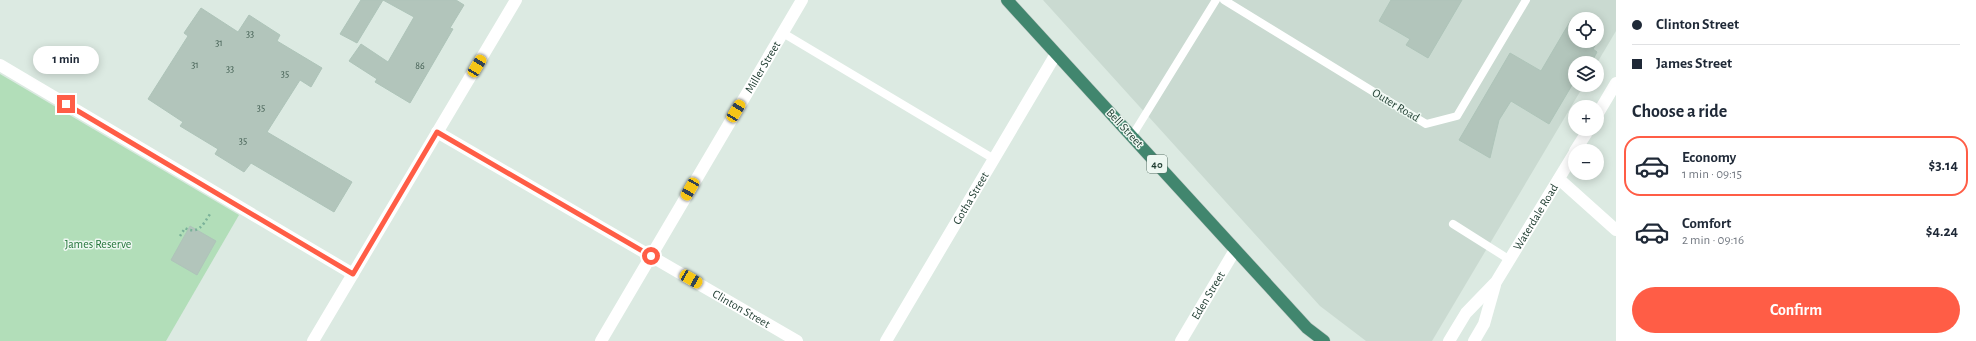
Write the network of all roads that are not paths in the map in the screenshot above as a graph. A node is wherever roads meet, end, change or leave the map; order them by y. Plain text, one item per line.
1 (516, 0) edge
2 (802, 0) edge
3 (1007, 0) edge
4 (1216, 0) edge
5 (1224, 0) edge
6 (1526, 0) edge
7 (783, 33) junction
8 (1056, 54) junction
9 (0, 65) edge
10 (1616, 83) edge
11 (1604, 103) edge
12 (437, 132) junction
13 (1132, 136) junction
14 (994, 158) junction
15 (1568, 163) edge
16 (1559, 179) junction
17 (1453, 224) dead end
18 (1616, 230) edge
19 (1235, 250) junction
20 (651, 256) junction
21 (1510, 260) junction
22 (353, 274) junction
23 (1496, 282) junction
24 (1307, 328) junction
25 (313, 341) edge
26 (601, 341) edge
27 (797, 341) edge
28 (886, 341) edge
29 (1180, 341) edge
30 (1314, 341) edge
31 (1324, 341) edge
32 (1449, 341) edge
33 (1474, 341) edge

1 - 12 street
2 - 7 street, Miller Street
3 - 8 highway, Bell Street / 40
4 - 13 lane
5 - 6 lane, Outer Road
7 - 14 lane
7 - 20 street, Miller Street
8 - 13 highway, Bell Street / 40
8 - 14 street, Gotha Street
9 - 22 street
10 - 11 street
12 - 20 street, Clinton Street
12 - 22 street
13 - 19 highway, Bell Street / 40
14 - 28 street, Gotha Street
15 - 16 street, Waterdale Road
16 - 18 street
16 - 21 street, Waterdale Road
17 - 21 lane
19 - 24 highway, Bell Street / 40
19 - 29 street, Eden Street
20 - 26 street, Miller Street
20 - 27 street, Clinton Street
21 - 23 street, Waterdale Road
22 - 25 street
23 - 32 street, Waterdale Road
23 - 33 street, Waterdale Road
24 - 30 highway, Bell Street / 40
24 - 31 highway, Bell Street / 40

